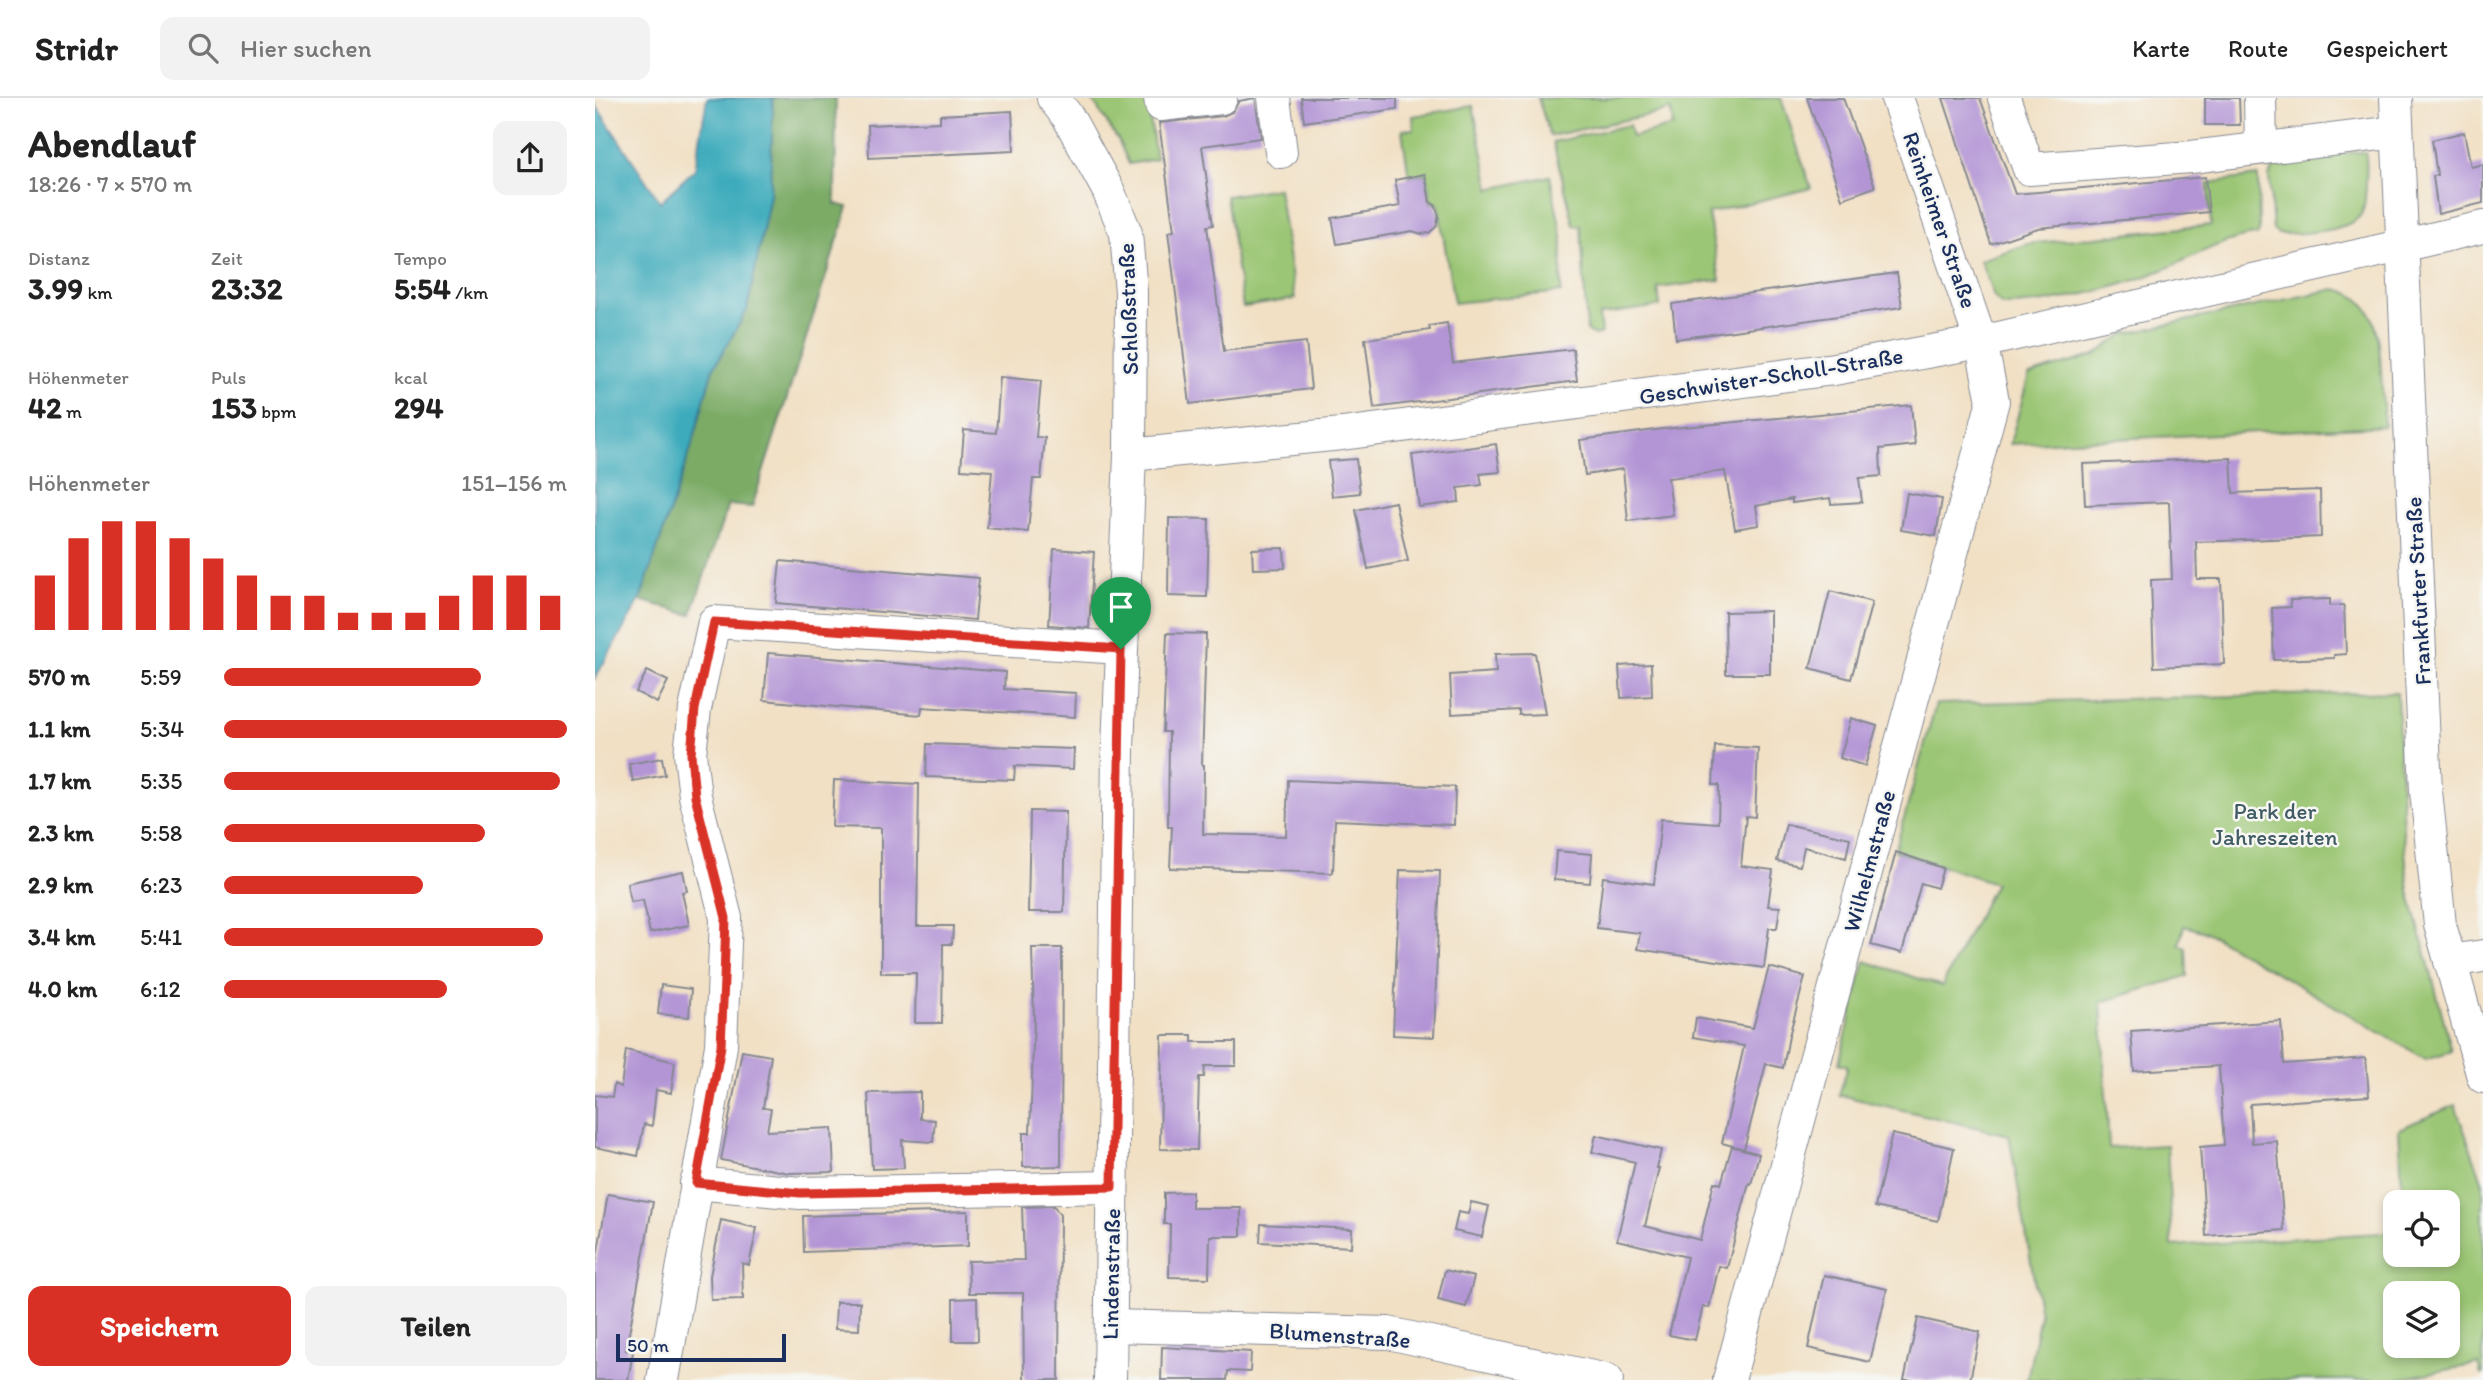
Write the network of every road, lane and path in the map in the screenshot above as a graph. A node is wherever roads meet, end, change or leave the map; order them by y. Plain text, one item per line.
1 (1053, 98) edge
2 (1160, 98) edge
3 (1221, 98) edge
4 (1274, 98) edge
5 (1898, 98) edge
6 (2004, 98) edge
7 (2260, 98) edge
8 (2396, 98) edge
9 (2397, 132) junction
10 (2261, 147) junction
11 (1281, 152) dead end
12 (2483, 227) edge
13 (2403, 246) junction
14 (1981, 342) junction
15 (1130, 455) junction
16 (1121, 649) junction
17 (2483, 956) edge
18 (2450, 961) junction
19 (2483, 1077) edge
20 (696, 1183) junction
21 (1112, 1187) junction
22 (1111, 1326) junction
23 (663, 1380) edge
24 (1110, 1380) edge
25 (1607, 1380) edge
26 (1729, 1380) edge

1 - 15 street, Schloßstraße
2 - 3 street
4 - 11 street
5 - 14 street, Reinheimer Straße
6 - 10 street
7 - 10 street
8 - 9 street, Frankfurter Straße
9 - 10 street
9 - 13 street, Frankfurter Straße
12 - 13 street, Geschwister-Scholl-Straße
13 - 14 street, Geschwister-Scholl-Straße
13 - 18 street, Frankfurter Straße
14 - 15 street, Geschwister-Scholl-Straße
14 - 26 street, Wilhelmstraße
15 - 16 street, Lindenstraße
16 - 20 street
16 - 21 street, Lindenstraße
17 - 18 street
18 - 19 street, Frankfurter Straße
20 - 21 street
20 - 23 street
21 - 22 street, Lindenstraße
22 - 24 street, Lindenstraße
22 - 25 street, Blumenstraße

